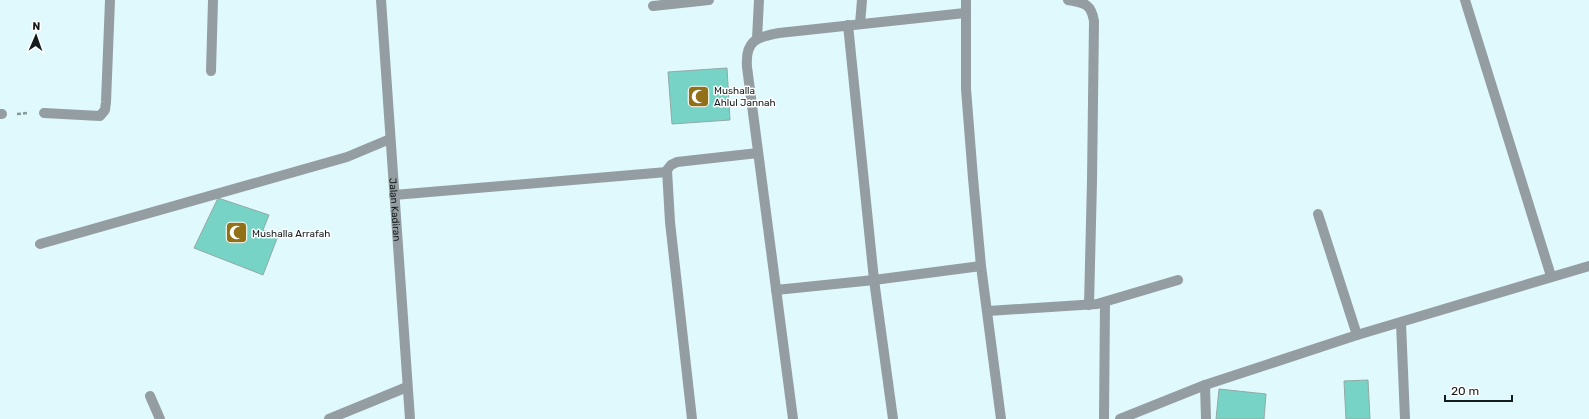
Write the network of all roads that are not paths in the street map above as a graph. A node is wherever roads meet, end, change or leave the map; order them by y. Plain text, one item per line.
1 (110, 0) edge
2 (213, 0) edge
3 (381, 0) edge
4 (709, 0) edge
5 (759, 0) edge
6 (862, 0) edge
7 (966, 0) edge
8 (1068, 0) edge
9 (1465, 0) edge
10 (653, 6) dead end
11 (965, 13) junction
12 (860, 24) junction
13 (848, 26) junction
14 (757, 39) junction
15 (211, 71) dead end
16 (44, 113) road end
17 (390, 139) junction
18 (758, 153) junction
19 (667, 172) junction
20 (394, 195) junction
21 (1318, 214) dead end
22 (40, 244) dead end
23 (981, 266) junction
24 (1589, 266) edge
25 (1551, 276) junction
26 (874, 280) junction
27 (1178, 280) dead end
28 (776, 290) junction
29 (1106, 302) junction
30 (1088, 305) junction
31 (988, 311) junction
32 (1401, 323) junction
33 (1357, 334) junction
34 (1205, 385) junction
35 (407, 387) junction
36 (150, 396) dead end
37 (160, 419) edge
38 (329, 419) edge
39 (410, 419) edge
40 (692, 419) edge
41 (793, 419) edge
42 (893, 419) edge
43 (1001, 419) edge
44 (1104, 419) edge
45 (1120, 419) edge
46 (1206, 419) edge
47 (1405, 419) edge

1 - 16 street
2 - 15 street
3 - 17 street, Jalan Kadiran
4 - 10 street
5 - 14 street
6 - 12 street
7 - 11 street
8 - 30 street
9 - 25 street
11 - 12 street
11 - 23 street
12 - 13 street
13 - 14 street
13 - 26 street
14 - 18 street
17 - 20 street, Jalan Kadiran
17 - 22 street
18 - 19 street
18 - 28 street
19 - 20 street
19 - 40 street
20 - 35 street, Jalan Kadiran
21 - 33 street
23 - 26 street
23 - 31 street
24 - 25 street
25 - 32 street
26 - 28 street
26 - 42 street
27 - 29 street
28 - 41 street
29 - 30 street
29 - 44 street
30 - 31 street
31 - 43 street
32 - 33 street
32 - 47 street
33 - 34 street
34 - 45 street
34 - 46 street
35 - 38 street
35 - 39 street, Jalan Kadiran
36 - 37 street

